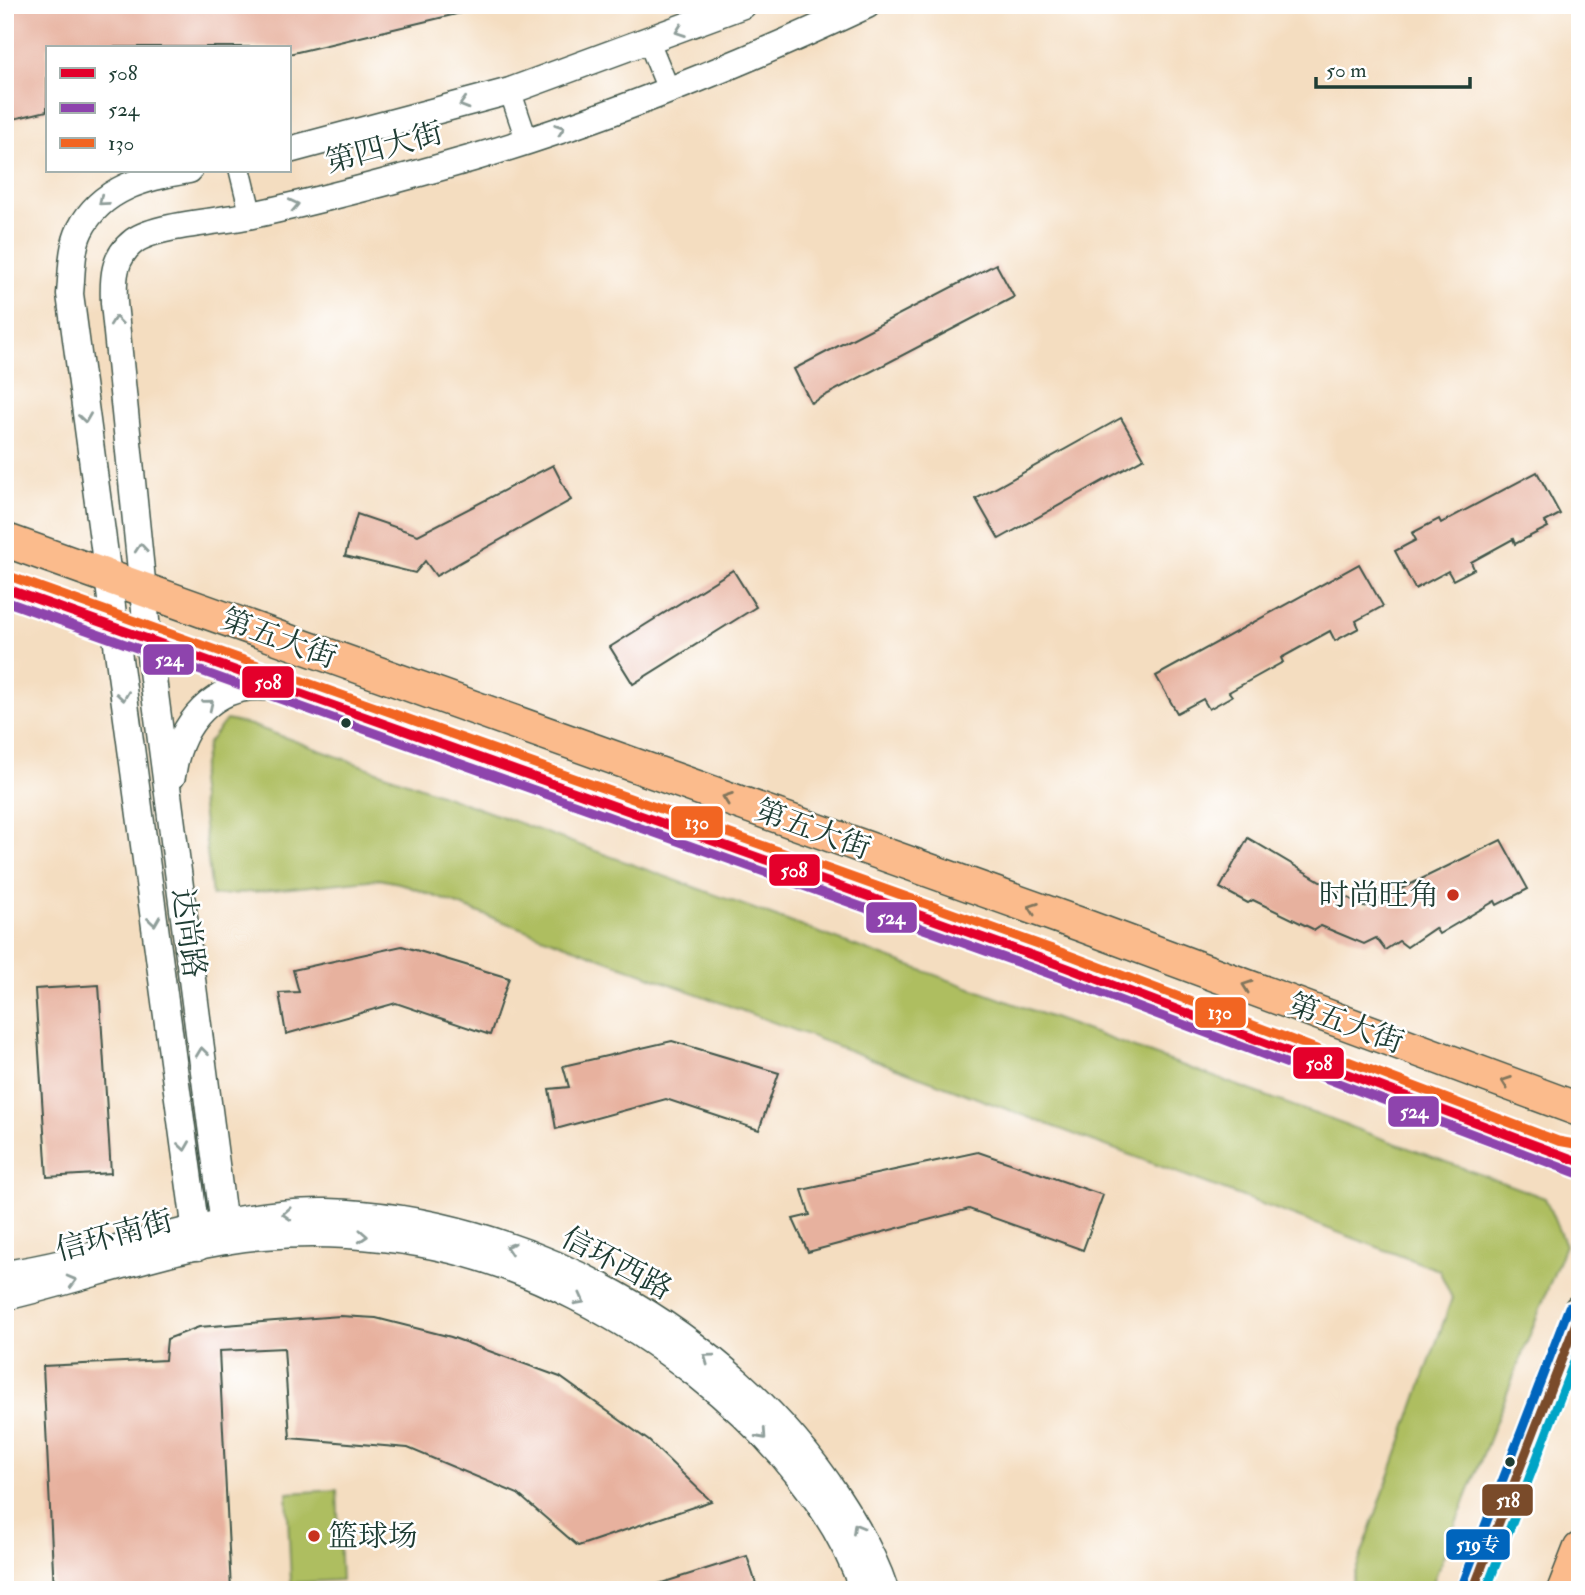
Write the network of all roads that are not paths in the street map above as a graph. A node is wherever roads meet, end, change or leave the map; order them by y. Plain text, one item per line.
1 (743, 5) edge
2 (867, 5) edge
3 (649, 42) junction
4 (510, 91) junction
5 (669, 91) junction
6 (527, 141) junction
7 (290, 150) edge
8 (178, 172) edge
9 (240, 172) edge
10 (251, 215) junction
11 (5, 540) edge
12 (108, 578) junction
13 (5, 588) edge
14 (144, 589) junction
15 (113, 628) junction
16 (148, 640) junction
17 (290, 691) junction
18 (170, 809) junction
19 (1577, 1108) edge
20 (1572, 1158) edge
21 (225, 1231) junction
22 (197, 1237) junction
23 (5, 1274) edge
24 (5, 1297) edge
25 (1578, 1318) edge
26 (1580, 1549) edge
27 (863, 1590) edge
28 (885, 1590) edge
29 (1473, 1590) edge
30 (1564, 1590) edge

1 -> 3 street, 第四大街
2 - 5 street, 第四大街
3 - 4 street, 第四大街
3 - 5 street
4 - 6 street
4 -> 7 street, 第四大街
6 -> 5 street, 第四大街
10 -> 6 street, 第四大街
8 -> 12 street
9 - 10 street
14 -> 10 street, 第四大街
11 - 12 main road, 第五大街
12 - 14 main road, 第五大街
12 - 15 street
13 - 15 main road, 第五大街
14 - 16 street, 第四大街
19 -> 14 main road, 第五大街
15 - 16 main road, 第五大街
15 -> 22 street, 达尚路
16 - 17 main road, 第五大街
16 - 18 street, 达尚路
18 -> 17 street
17 - 20 main road, 第五大街
21 -> 18 street, 达尚路
21 - 22 street, 信环西路
21 -> 27 street, 信环西路
28 -> 21 street, 信环西路
22 - 23 street, 信环南街
24 -> 22 street, 信环南街
25 - 29 main road
26 - 30 main road

